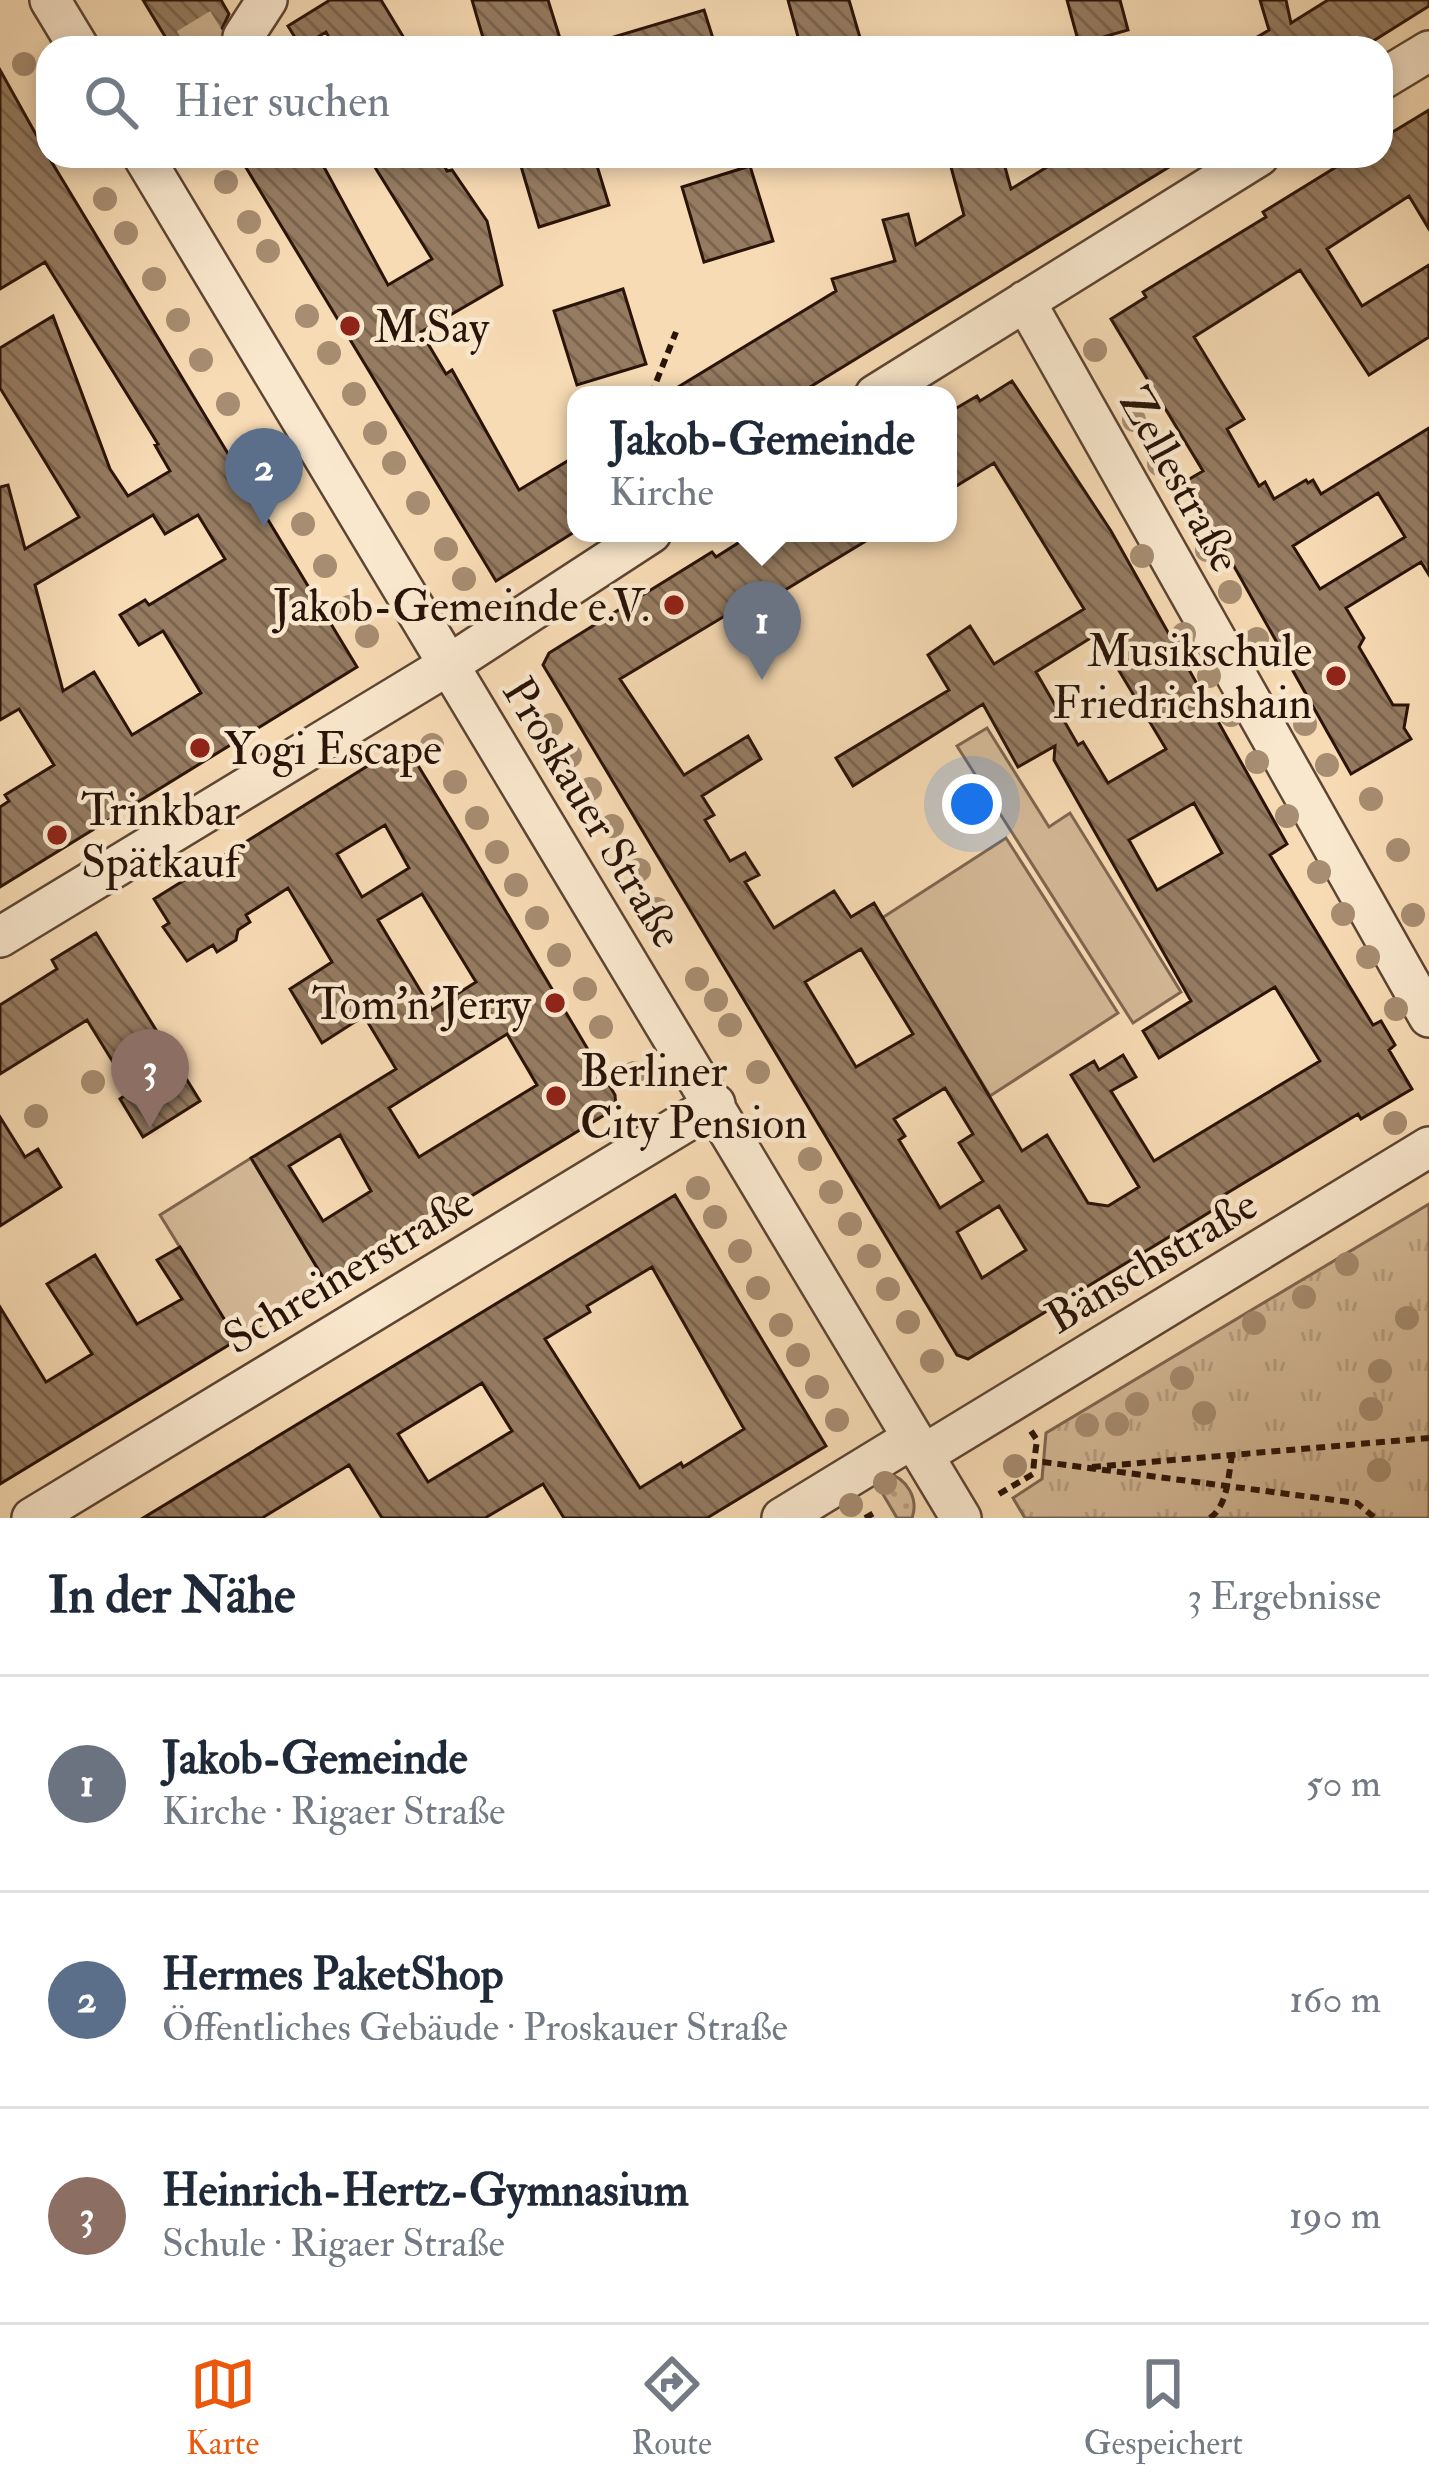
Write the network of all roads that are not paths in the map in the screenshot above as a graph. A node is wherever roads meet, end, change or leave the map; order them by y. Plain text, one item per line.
1 (50, 0) edge
2 (72, 36) edge
3 (1429, 51) edge
4 (1393, 73) edge
5 (150, 168) edge
6 (1240, 168) edge
7 (1025, 302) junction
8 (889, 386) edge
9 (637, 542) edge
10 (450, 664) junction
11 (0, 937) edge
12 (1429, 1017) edge
13 (715, 1104) junction
14 (1429, 1148) edge
15 (918, 1446) junction
16 (952, 1515) edge
17 (32, 1518) edge
18 (782, 1518) edge

1 - 2 street
3 - 4 street
5 - 10 street, Proskauer Straße
6 - 7 street
7 - 8 street
7 - 12 street, Zellestraße
9 - 10 street
10 - 11 street
10 - 13 street, Proskauer Straße
13 - 15 street, Proskauer Straße
13 - 17 street, Schreinerstraße
14 - 15 street, Bänschstraße
15 - 16 street, Proskauer Straße
15 - 18 street, Bänschstraße

